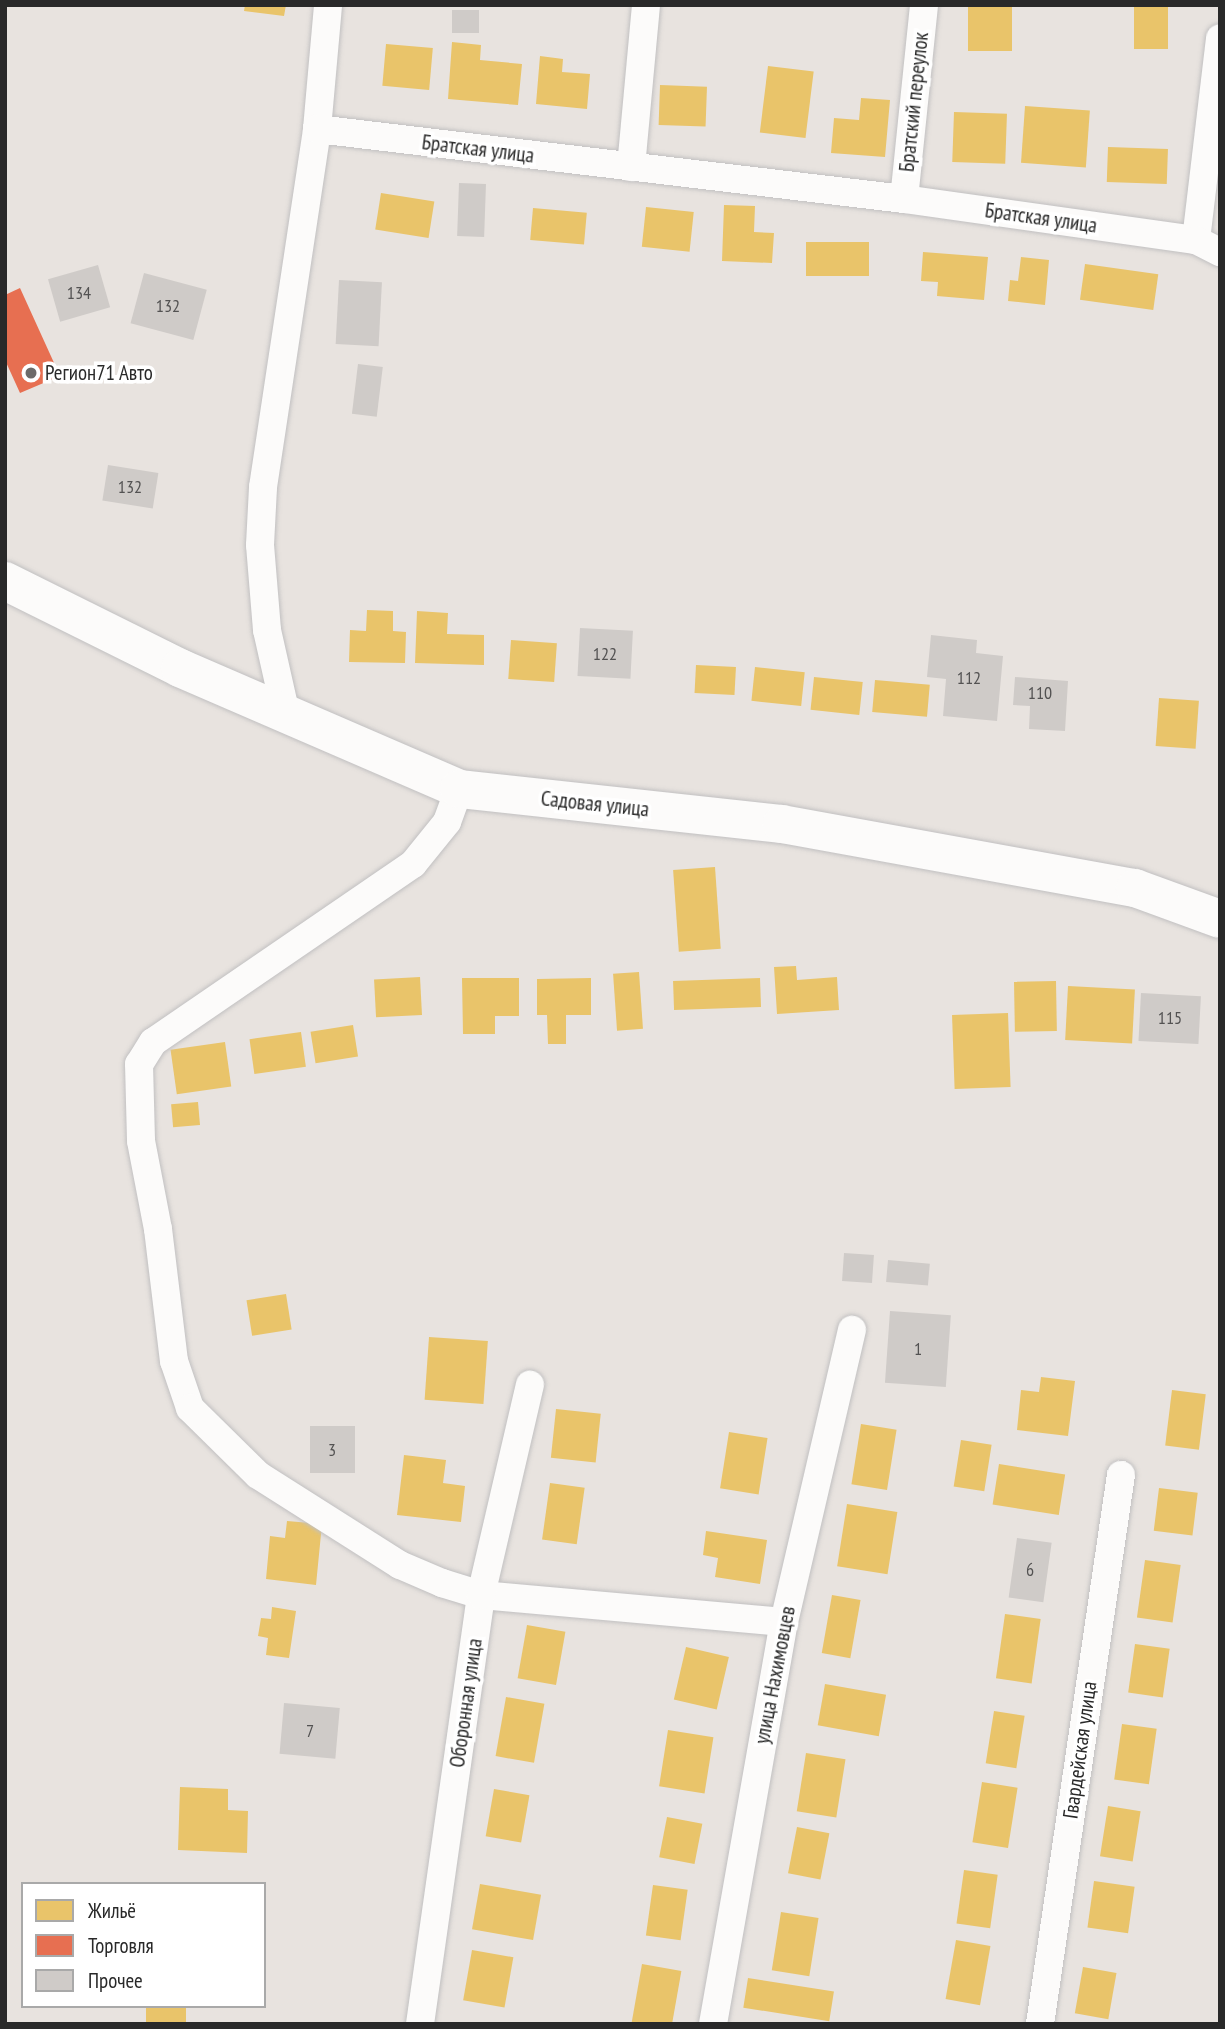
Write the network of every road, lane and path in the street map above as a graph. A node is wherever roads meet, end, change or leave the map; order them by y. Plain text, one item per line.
1 (328, 5) edge
2 (646, 5) edge
3 (924, 5) edge
4 (1220, 38) edge
5 (317, 129) junction
6 (631, 167) junction
7 (904, 199) junction
8 (1208, 246) edge
9 (5, 581) edge
10 (285, 710) junction
11 (459, 789) junction
12 (1220, 919) edge
13 (852, 1330) dead end
14 (530, 1385) dead end
15 (1121, 1475) dead end
16 (481, 1595) junction
17 (784, 1622) junction
18 (421, 2024) edge
19 (713, 2024) edge
20 (1040, 2024) edge

1 - 5 street
2 - 6 street
3 - 7 street, Братский переулок
4 - 8 street
5 - 6 street, Братская улица
5 - 10 street
6 - 7 street, Братская улица
7 - 8 street, Братская улица
9 - 10 main road, Садовая улица
10 - 11 main road, Садовая улица
11 - 12 main road, Садовая улица
11 - 16 street
13 - 17 street, улица Нахимовцев
14 - 16 street, Оборонная улица
15 - 20 street, Гвардейская улица
16 - 17 street
16 - 18 street, Оборонная улица
17 - 19 street, улица Нахимовцев

